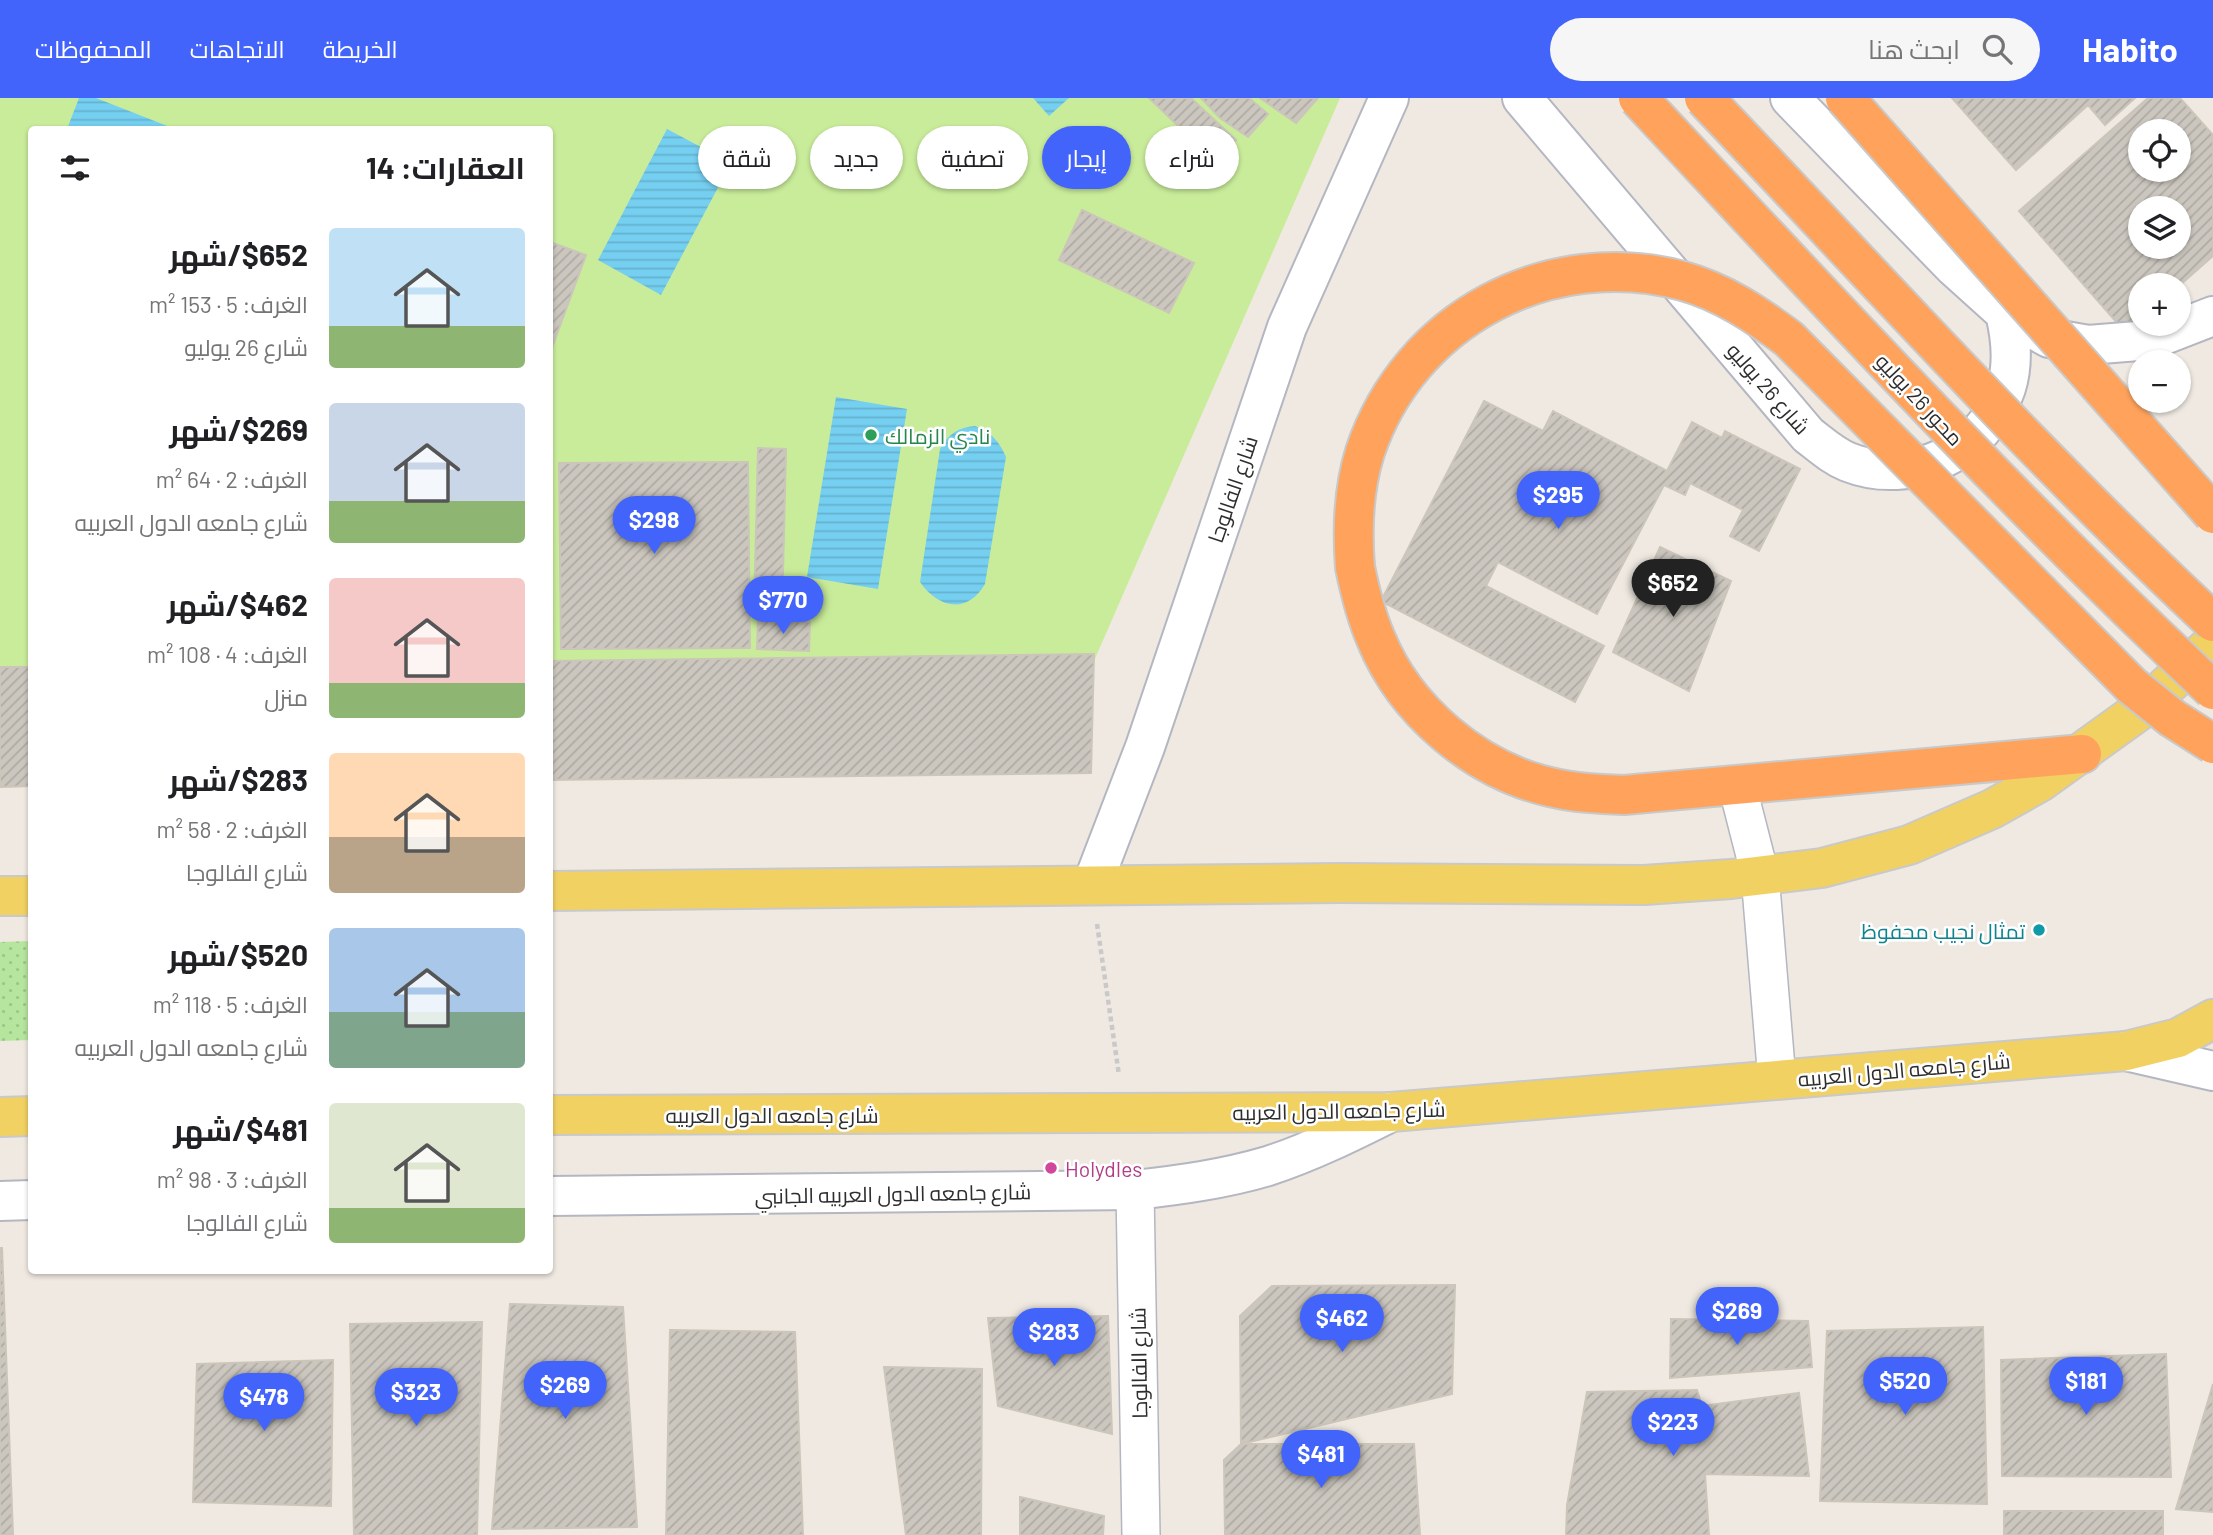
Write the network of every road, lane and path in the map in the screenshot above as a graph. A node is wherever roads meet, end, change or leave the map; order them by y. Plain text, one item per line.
1 (1389, 98) edge
2 (1522, 98) edge
3 (1638, 98) edge
4 (1704, 98) edge
5 (1790, 98) edge
6 (1846, 98) edge
7 (2005, 313) junction
8 (2213, 316) edge
9 (2213, 514) edge
10 (2213, 622) edge
11 (2213, 643) edge
12 (2213, 690) edge
13 (2213, 744) edge
14 (2082, 754) junction
15 (1737, 785) junction
16 (1760, 876) junction
17 (1092, 886) junction
18 (553, 891) edge
19 (0, 896) edge
20 (28, 896) edge
21 (2213, 1018) edge
22 (2126, 1051) junction
23 (2213, 1071) edge
24 (1777, 1080) junction
25 (1391, 1112) junction
26 (1125, 1113) junction
27 (553, 1115) edge
28 (0, 1116) edge
29 (28, 1116) edge
30 (1136, 1190) junction
31 (553, 1196) edge
32 (0, 1200) edge
33 (28, 1200) edge
34 (1141, 1535) edge

1 - 17 street, شارع الفالوجا
2 - 7 street, شارع 26 يوليو
3 - 12 highway, محور 26 يوليو, bridge
4 - 10 highway, bridge
5 - 7 street
6 - 9 highway, bridge
7 - 8 street
11 - 14 main road
13 - 15 highway, bridge
14 - 15 highway
14 - 16 main road
15 - 16 street
16 - 17 main road
16 - 24 street
17 - 18 main road
17 - 26 path
19 - 20 main road
21 - 22 main road, شارع جامعه الدول العربيه
22 - 23 street
22 - 24 main road, شارع جامعه الدول العربيه
24 - 25 main road, شارع جامعه الدول العربيه
25 - 26 main road, شارع جامعه الدول العربيه
25 - 30 street, شارع جامعه الدول العربيه الجانبي
26 - 27 main road, شارع جامعه الدول العربيه
28 - 29 main road
30 - 31 street, شارع جامعه الدول العربيه الجانبي
30 - 34 street, شارع الفالوجا
32 - 33 street

